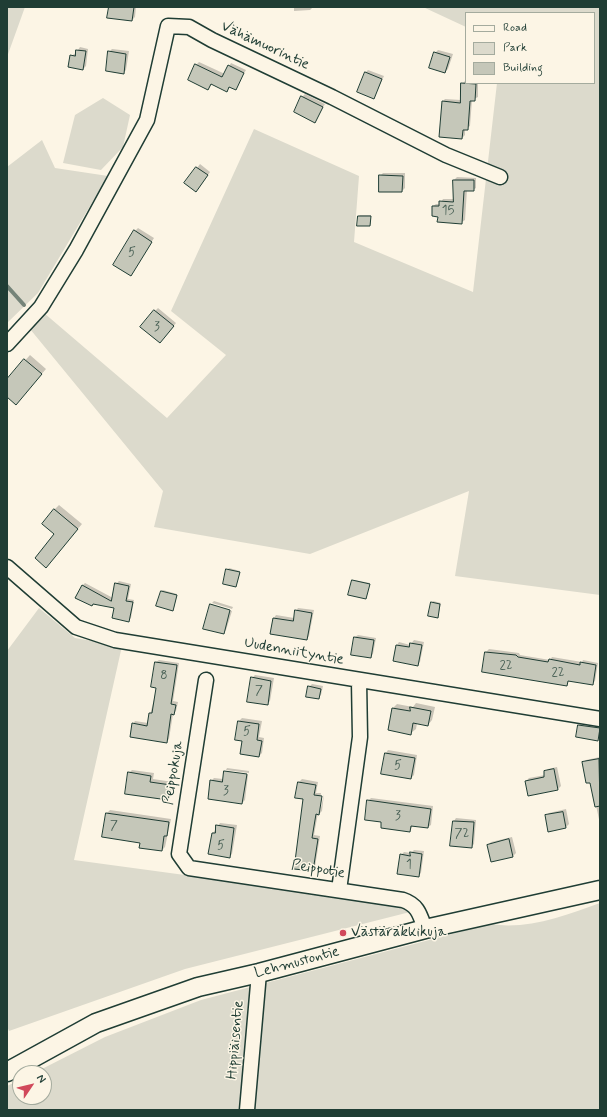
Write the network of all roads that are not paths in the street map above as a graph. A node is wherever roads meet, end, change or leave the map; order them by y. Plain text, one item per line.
1 (500, 177) dead end
2 (7, 344) edge
3 (7, 568) edge
4 (206, 680) dead end
5 (359, 681) junction
6 (598, 718) edge
7 (189, 868) joint
8 (338, 890) junction
9 (600, 890) edge
10 (425, 929) junction
11 (259, 973) junction
12 (7, 1072) edge
13 (247, 1110) edge

1 - 2 street, Vähämuorintie
3 - 5 street, Uudenniityntie
4 - 7 street, Peippokuja
5 - 6 street, Uudenniityntie
5 - 8 street
7 - 8 street, Peippotie
8 - 10 street, Peippotie
9 - 10 main road, Lehmustontie
10 - 11 main road, Lehmustontie
11 - 12 main road, Lehmustontie
11 - 13 street, Hippiäisentie

